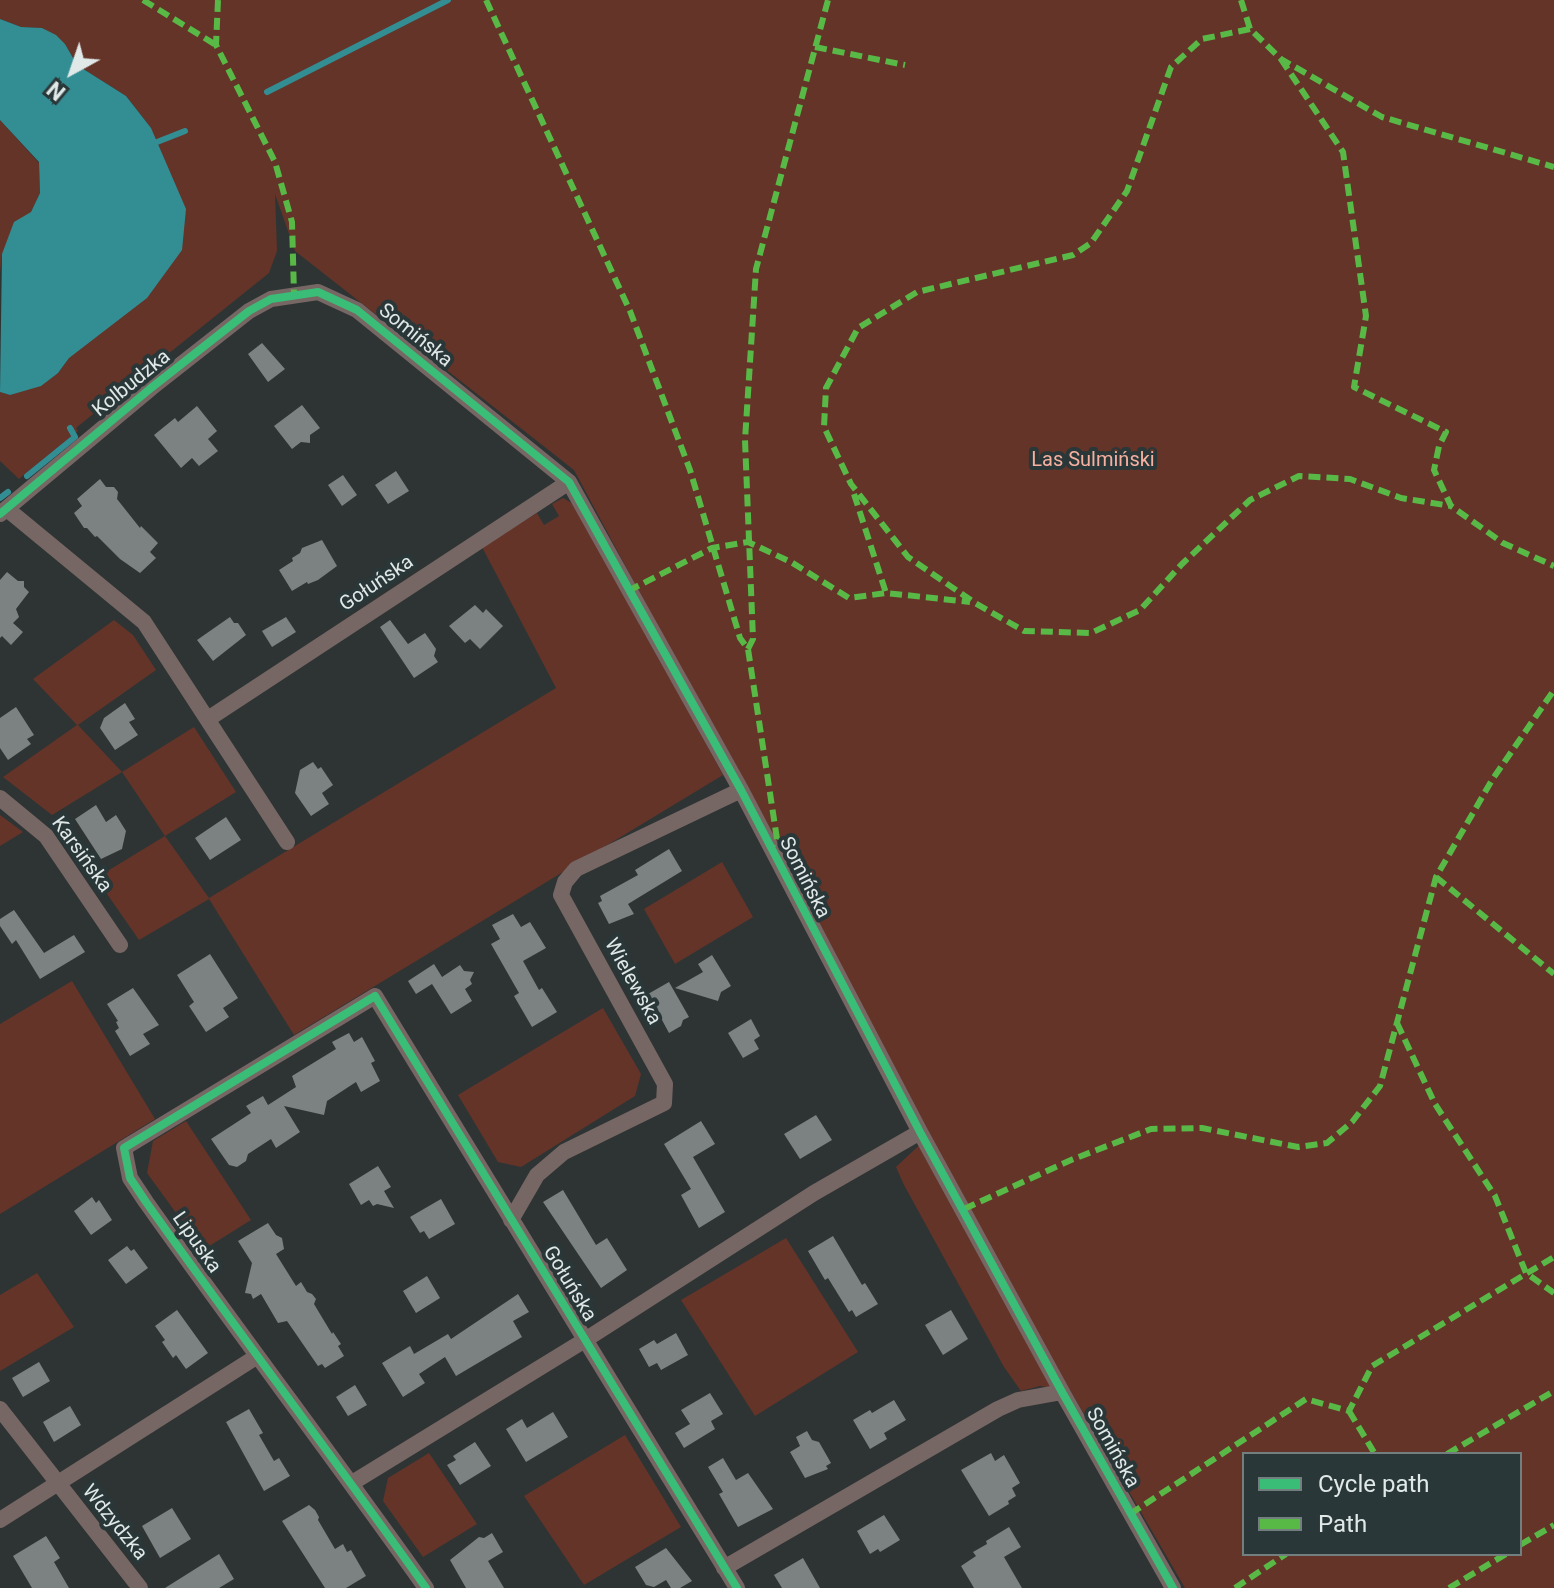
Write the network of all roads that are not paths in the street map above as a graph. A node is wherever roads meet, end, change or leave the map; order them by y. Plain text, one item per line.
1 (294, 294) joint
2 (569, 482) junction
3 (3, 511) edge
4 (208, 719) junction
5 (741, 790) junction
6 (0, 798) edge
7 (287, 842) dead end
8 (120, 945) dead end
9 (375, 996) joint
10 (920, 1132) junction
11 (511, 1220) junction
12 (585, 1340) junction
13 (256, 1357) junction
14 (1062, 1392) junction
15 (0, 1409) edge
16 (56, 1483) junction
17 (352, 1483) junction
18 (0, 1520) edge
19 (724, 1568) junction
20 (140, 1588) edge
21 (426, 1588) edge
22 (737, 1588) edge
23 (1173, 1588) edge

1 - 2 street, Somińska
1 - 3 street, Kolbudzka
2 - 4 street, Gołuńska
2 - 5 street, Somińska
3 - 4 street
4 - 7 street
5 - 10 street, Somińska
5 - 11 street, Wielewska
6 - 8 street, Karsińska
9 - 11 street, Gołuńska
9 - 13 street, Lipuska
10 - 12 street, Gołuńska
10 - 14 street, Somińska
11 - 12 street, Gołuńska
12 - 17 street, Gołuńska
12 - 19 street, Gołuńska
13 - 16 street
13 - 17 street, Lipuska
14 - 19 street
14 - 23 street, Somińska
15 - 16 street, Wdzydzka
16 - 18 street, Wdzydzka
16 - 20 street, Wdzydzka
17 - 21 street, Lipuska
19 - 22 street, Gołuńska

